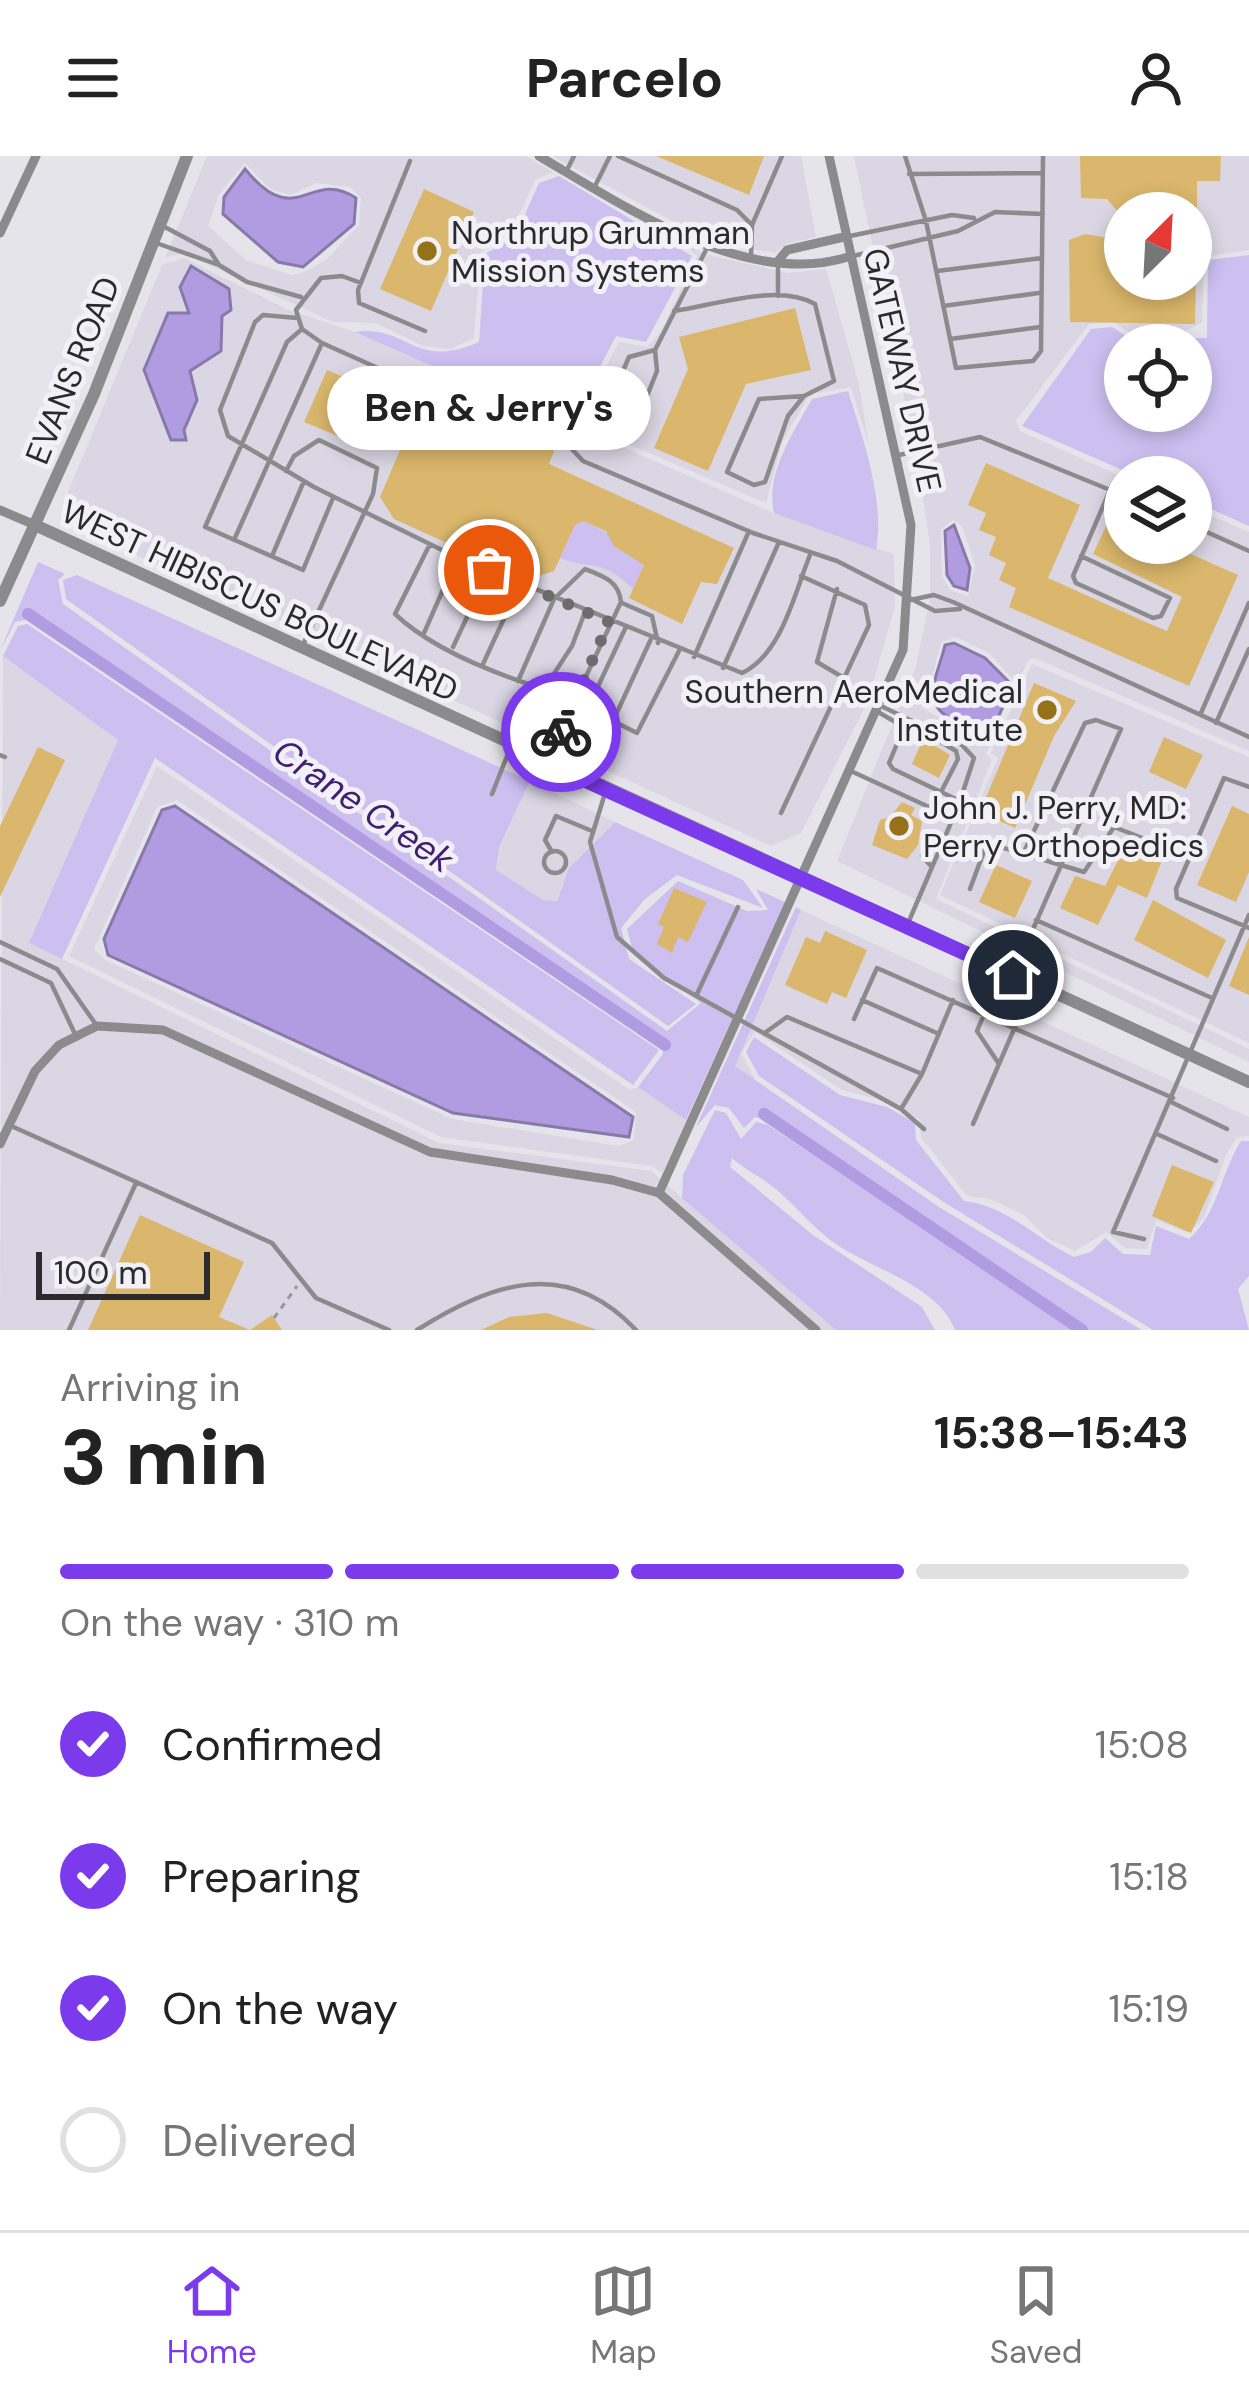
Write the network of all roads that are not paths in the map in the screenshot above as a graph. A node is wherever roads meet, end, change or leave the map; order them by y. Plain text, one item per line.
1 (36, 156) edge
2 (188, 156) edge
3 (539, 156) edge
4 (574, 156) edge
5 (615, 156) edge
6 (782, 156) edge
7 (829, 156) edge
8 (905, 156) edge
9 (1043, 156) edge
10 (410, 161) dead end
11 (566, 172) junction
12 (1043, 173) junction
13 (909, 174) junction
14 (594, 188) junction
15 (1042, 214) junction
16 (974, 218) junction
17 (926, 221) junction
18 (160, 225) junction
19 (752, 225) junction
20 (1, 228) edge
21 (929, 236) junction
22 (844, 237) junction
23 (153, 242) junction
24 (707, 248) junction
25 (751, 256) junction
26 (848, 257) junction
27 (1042, 258) junction
28 (778, 261) junction
29 (219, 266) junction
30 (937, 271) junction
31 (361, 284) junction
32 (1042, 293) junction
33 (778, 296) junction
34 (301, 297) junction
35 (944, 306) junction
36 (674, 311) junction
37 (297, 319) junction
38 (1041, 326) junction
39 (302, 329) junction
40 (425, 331) dead end
41 (950, 339) junction
42 (322, 344) junction
43 (655, 350) junction
44 (804, 396) junction
45 (240, 444) junction
46 (898, 455) junction
47 (270, 462) junction
48 (286, 471) junction
49 (304, 482) junction
50 (1104, 488) edge
51 (333, 496) junction
52 (1104, 504) edge
53 (0, 510) edge
54 (363, 512) junction
55 (35, 525) junction
56 (749, 532) junction
57 (1212, 534) edge
58 (234, 540) junction
59 (779, 542) junction
60 (430, 544) junction
61 (444, 551) dead end
62 (1249, 551) edge
63 (811, 553) junction
64 (272, 556) junction
65 (1081, 556) junction
66 (467, 561) dead end
67 (453, 567) dead end
68 (489, 570) junction
69 (801, 576) junction
70 (520, 584) junction
71 (838, 589) junction
72 (554, 599) junction
73 (910, 600) junction
74 (0, 601) edge
75 (621, 602) junction
76 (1249, 603) edge
77 (960, 609) junction
78 (585, 612) junction
79 (609, 622) junction
80 (625, 629) junction
81 (424, 635) junction
82 (654, 641) junction
83 (452, 649) junction
84 (1249, 649) edge
85 (301, 650) junction
86 (679, 651) junction
87 (694, 657) junction
88 (483, 664) junction
89 (723, 668) junction
90 (845, 679) junction
91 (518, 681) junction
92 (880, 709) junction
93 (1200, 716) junction
94 (1216, 723) junction
95 (915, 724) junction
96 (1249, 737) edge
97 (512, 746) junction
98 (545, 762) junction
99 (560, 769) junction
100 (851, 771) junction
101 (1249, 787) edge
102 (607, 790) junction
103 (941, 792) junction
104 (492, 794) dead end
105 (781, 813) dead end
106 (592, 831) junction
107 (944, 838) junction
108 (552, 852) dead end
109 (1024, 852) junction
110 (1189, 856) junction
111 (1060, 864) junction
112 (931, 866) junction
113 (802, 878) junction
114 (970, 889) dead end
115 (738, 907) dead end
116 (1249, 915) edge
117 (1036, 920) junction
118 (908, 926) junction
119 (1246, 927) edge
120 (0, 942) edge
121 (0, 958) edge
122 (1008, 972) junction
123 (697, 994) junction
124 (1212, 998) junction
125 (862, 1000) junction
126 (953, 1000) junction
127 (983, 1013) junction
128 (740, 1018) junction
129 (854, 1018) dead end
130 (97, 1027) junction
131 (1015, 1027) junction
132 (766, 1032) junction
133 (75, 1034) junction
134 (939, 1034) junction
135 (1188, 1054) junction
136 (999, 1064) junction
137 (922, 1074) junction
138 (1249, 1082) edge
139 (1172, 1100) junction
140 (901, 1108) junction
141 (974, 1124) dead end
142 (9, 1125) junction
143 (924, 1129) dead end
144 (1227, 1130) dead end
145 (1157, 1134) junction
146 (0, 1144) edge
147 (1216, 1161) dead end
148 (136, 1182) junction
149 (659, 1193) junction
150 (1144, 1239) dead end
151 (69, 1330) edge
152 (389, 1330) edge
153 (417, 1330) edge
154 (636, 1330) edge
155 (816, 1330) edge

1 - 20 street
2 - 18 street, EVANS ROAD
3 - 11 street
4 - 11 lane
5 - 14 lane
5 - 19 lane
6 - 19 lane
7 - 22 street, GATEWAY DRIVE
8 - 13 lane
9 - 12 lane
10 - 31 lane
11 - 14 street
12 - 13 lane
12 - 15 lane
13 - 17 lane
14 - 24 street
15 - 16 lane
15 - 27 lane
16 - 17 lane
16 - 21 lane
17 - 21 lane
17 - 22 lane
18 - 23 street, EVANS ROAD
18 - 29 lane
19 - 25 lane
21 - 26 lane
21 - 30 lane
22 - 26 street, GATEWAY DRIVE
22 - 28 street
23 - 29 lane
23 - 55 street, EVANS ROAD
24 - 25 street
24 - 36 lane
25 - 28 street
26 - 28 street
26 - 46 street, GATEWAY DRIVE
27 - 30 lane
27 - 32 lane
28 - 33 lane
29 - 34 lane
30 - 35 lane
31 - 34 lane
31 - 40 lane
32 - 35 lane
32 - 38 lane
33 - 36 lane
33 - 44 lane
34 - 37 lane
35 - 41 lane
36 - 43 lane
37 - 39 lane
37 - 45 lane
38 - 41 lane
38 - 41 lane
39 - 42 lane
39 - 45 lane
42 - 47 lane
42 - 56 lane
43 - 43 lane
44 - 44 lane
45 - 47 lane
45 - 58 lane
46 - 50 lane
46 - 73 street, GATEWAY DRIVE
47 - 48 lane
47 - 58 lane
48 - 49 lane
48 - 54 lane
49 - 51 lane
49 - 64 lane
51 - 54 lane
51 - 64 lane
52 - 65 lane
53 - 55 street
54 - 60 lane
54 - 85 lane
55 - 74 street, EVANS ROAD
55 - 85 street, WEST HIBISCUS BOULEVARD
56 - 59 lane
56 - 87 lane
57 - 62 lane
58 - 64 lane
59 - 63 lane
59 - 89 lane
60 - 61 lane
60 - 81 lane
63 - 69 lane
63 - 73 lane
65 - 65 lane
66 - 68 lane
67 - 81 lane
68 - 70 lane
68 - 83 lane
69 - 71 lane
69 - 89 lane
70 - 72 lane
70 - 88 lane
71 - 90 lane
71 - 90 lane
72 - 75 lane
72 - 78 lane
72 - 91 lane
73 - 77 lane
73 - 77 lane
73 - 92 street, GATEWAY DRIVE
75 - 79 lane
75 - 82 lane
76 - 93 lane
77 - 93 lane
78 - 79 lane
78 - 91 lane
79 - 80 lane
79 - 98 lane
80 - 82 lane
80 - 99 lane
81 - 83 lane
82 - 86 lane
82 - 86 lane
83 - 88 lane
84 - 94 lane
85 - 97 street, WEST HIBISCUS BOULEVARD
86 - 87 lane
87 - 89 lane
88 - 91 lane
90 - 105 lane
92 - 95 lane
92 - 100 street, GATEWAY DRIVE
92 - 103 lane
93 - 94 lane
94 - 96 lane
95 - 103 lane
95 - 103 lane
97 - 98 street, WEST HIBISCUS BOULEVARD
97 - 104 lane
98 - 99 street, WEST HIBISCUS BOULEVARD
99 - 102 street, WEST HIBISCUS BOULEVARD
100 - 107 lane
100 - 113 street, GATEWAY DRIVE
101 - 110 lane
102 - 106 lane
102 - 113 street, WEST HIBISCUS BOULEVARD
106 - 108 lane
106 - 123 lane
107 - 112 lane
107 - 112 lane
109 - 111 lane
109 - 111 lane
109 - 114 lane
110 - 111 lane
110 - 119 lane
111 - 117 lane
112 - 118 lane
113 - 118 street, WEST HIBISCUS BOULEVARD
113 - 128 street, GATEWAY DRIVE
115 - 123 lane
116 - 119 lane
117 - 122 lane
117 - 124 lane
118 - 122 street, WEST HIBISCUS BOULEVARD
119 - 124 lane
120 - 130 lane
121 - 133 lane
122 - 127 lane
122 - 135 street, WEST HIBISCUS BOULEVARD
123 - 128 lane
124 - 135 lane
125 - 126 lane
125 - 129 lane
125 - 134 lane
126 - 127 lane
126 - 134 lane
127 - 131 lane
127 - 136 lane
128 - 132 lane
128 - 149 street, GATEWAY DRIVE
130 - 133 street
130 - 149 street
131 - 136 lane
131 - 139 lane
132 - 137 lane
132 - 140 lane
133 - 142 street
134 - 137 lane
135 - 138 street, WEST HIBISCUS BOULEVARD
135 - 139 lane
136 - 141 lane
137 - 140 lane
139 - 144 lane
139 - 145 lane
140 - 143 lane
142 - 146 street
142 - 148 lane
145 - 147 lane
145 - 150 lane
148 - 151 lane
148 - 152 lane
149 - 155 street
153 - 154 lane

